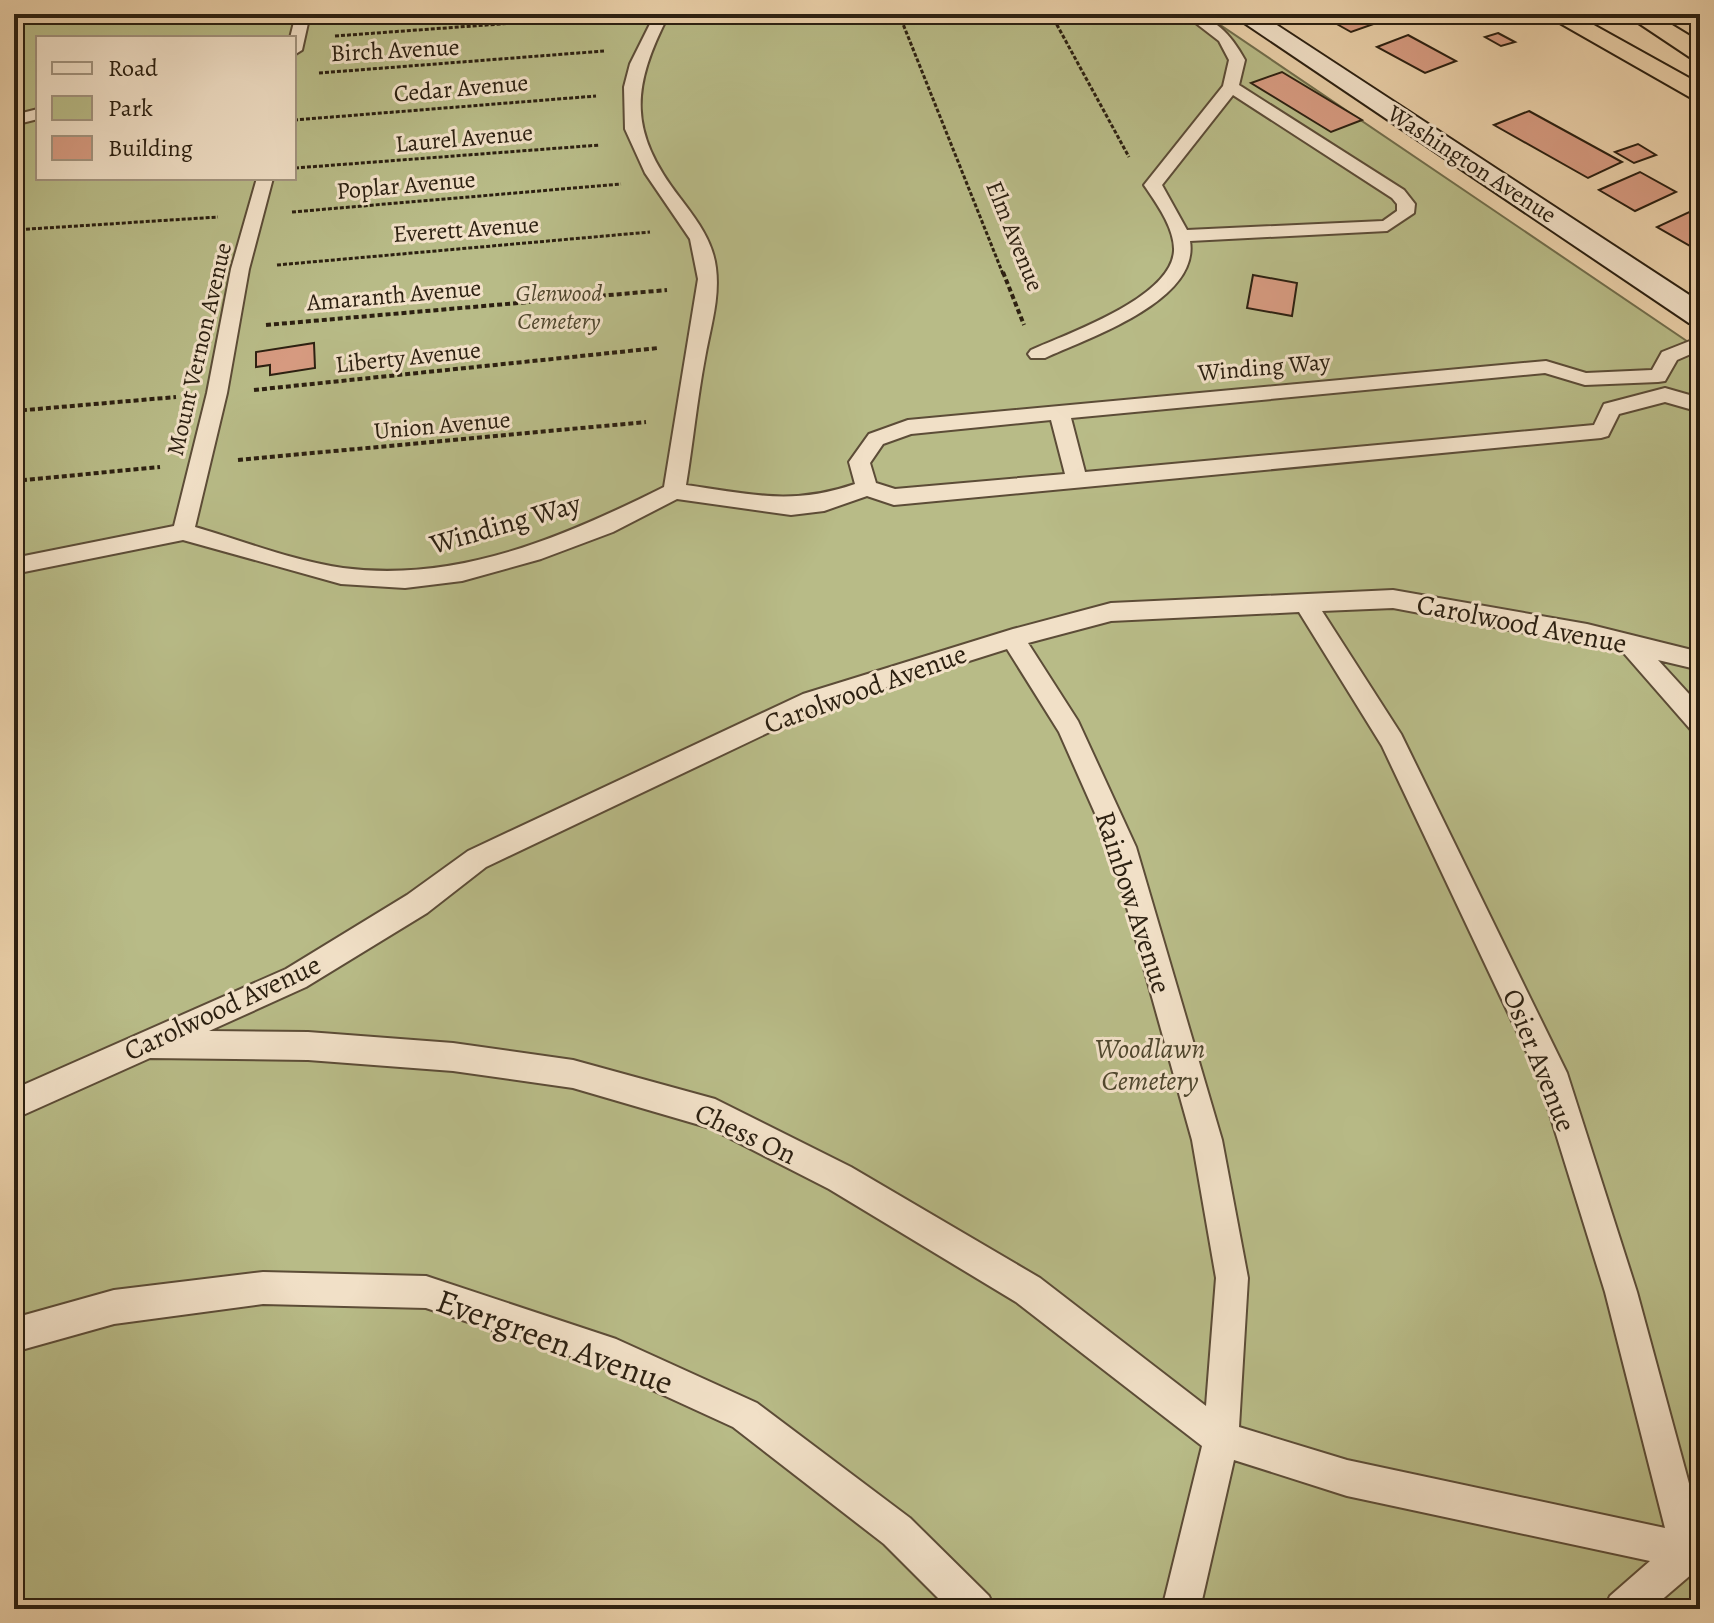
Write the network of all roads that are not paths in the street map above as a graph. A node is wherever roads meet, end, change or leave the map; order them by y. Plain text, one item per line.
1 (303, 14) edge
2 (662, 14) edge
3 (1191, 14) edge
4 (1243, 14) edge
5 (1556, 14) edge
6 (1637, 14) edge
7 (296, 44) edge
8 (1700, 53) edge
9 (1231, 87) junction
10 (1700, 95) edge
11 (36, 114) edge
12 (14, 120) edge
13 (265, 180) edge
14 (1178, 236) junction
15 (1700, 316) edge
16 (1700, 343) edge
17 (1038, 354) road end
18 (1585, 379) junction
19 (1700, 405) edge
20 (1611, 409) junction
21 (1059, 411) junction
22 (1077, 480) junction
23 (867, 488) junction
24 (674, 491) junction
25 (183, 532) junction
26 (14, 566) edge
27 (1305, 603) junction
28 (1013, 638) junction
29 (1629, 643) junction
30 (1700, 661) edge
31 (1700, 723) edge
32 (144, 1045) junction
33 (14, 1104) edge
34 (14, 1335) edge
35 (1221, 1439) junction
36 (1694, 1547) edge
37 (976, 1609) edge
38 (1181, 1609) edge
39 (1623, 1609) edge

1 - 7 lane
2 - 24 lane
3 - 9 lane
4 - 15 street, Washington Avenue
5 - 10 highway
6 - 8 highway
9 - 14 lane
9 - 14 lane
11 - 12 lane
13 - 25 lane, Mount Vernon Avenue
14 - 17 lane
16 - 18 lane, Winding Way
18 - 20 lane
18 - 21 lane, Winding Way
19 - 20 lane
20 - 22 lane
21 - 22 lane
21 - 23 lane, Winding Way
22 - 23 lane
23 - 24 lane
24 - 25 lane, Winding Way
25 - 26 lane, Winding Way
27 - 28 lane, Carolwood Avenue
27 - 29 lane, Carolwood Avenue
27 - 36 lane, Osier Avenue
28 - 32 lane, Carolwood Avenue
28 - 35 lane, Rainbow Avenue
29 - 30 lane, Carolwood Avenue
29 - 31 lane
32 - 33 lane, Carolwood Avenue
32 - 35 lane, Chess On
34 - 37 lane, Evergreen Avenue
35 - 36 lane
35 - 38 lane, Rainbow Avenue
36 - 39 lane

